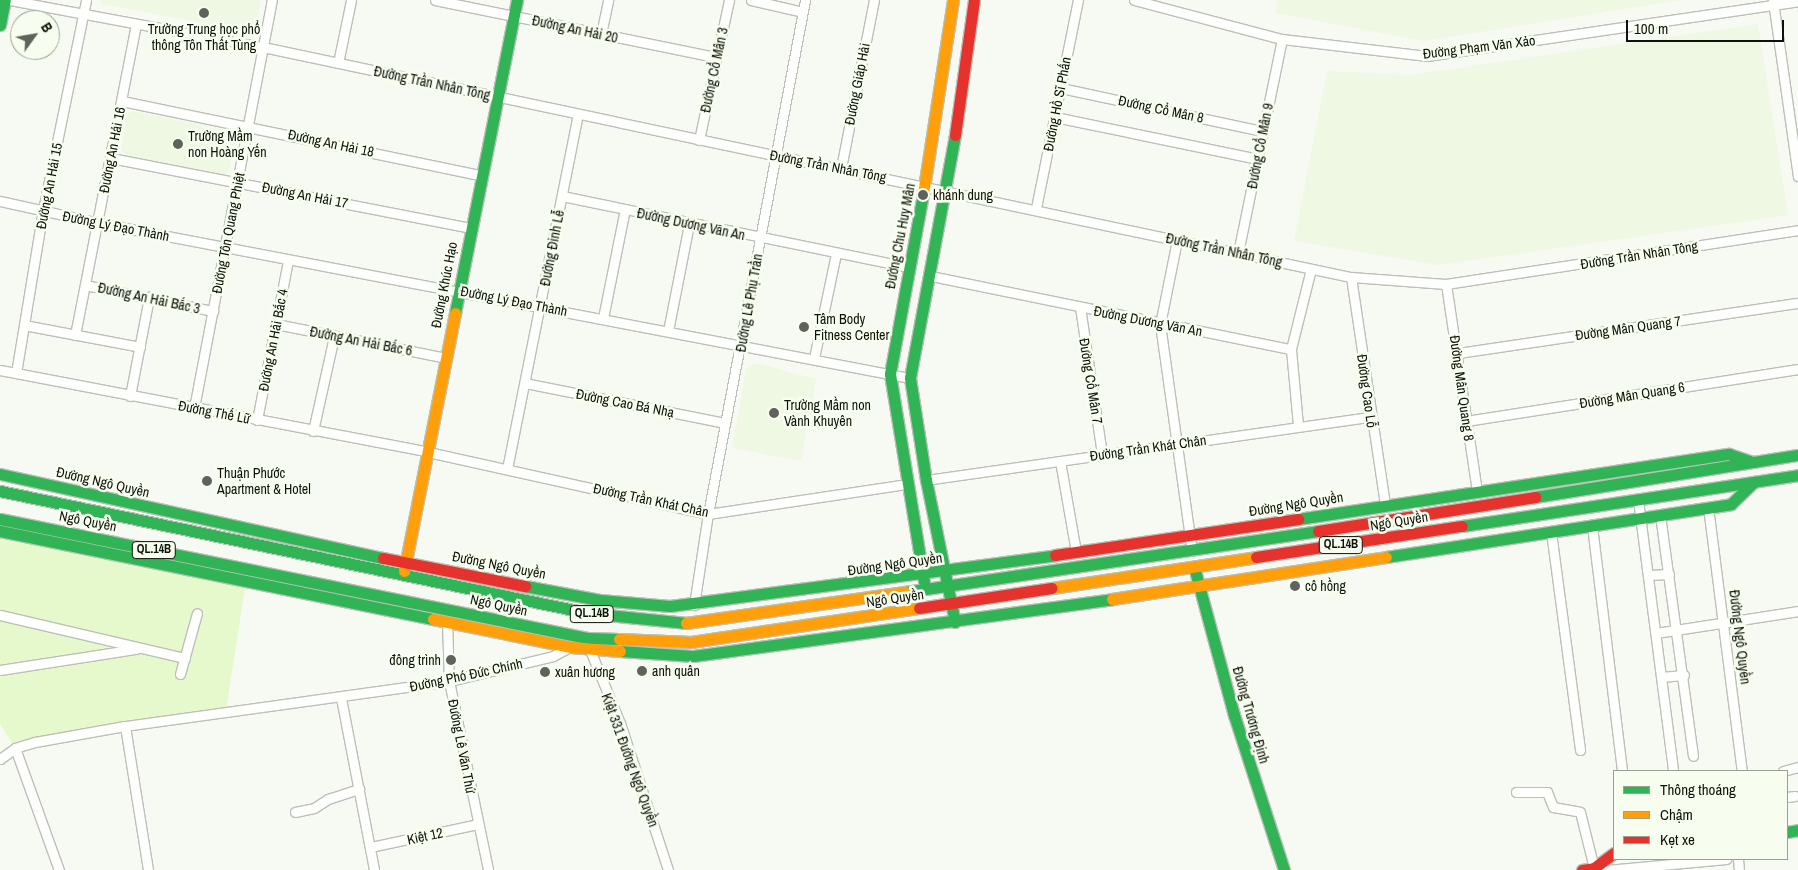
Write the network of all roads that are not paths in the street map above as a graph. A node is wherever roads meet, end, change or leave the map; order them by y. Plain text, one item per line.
1 (5, 0) edge
2 (9, 0) edge
3 (86, 0) edge
4 (272, 0) edge
5 (351, 0) edge
6 (435, 0) edge
7 (517, 0) edge
8 (608, 0) edge
9 (728, 0) edge
10 (751, 0) edge
11 (806, 0) edge
12 (874, 0) edge
13 (953, 0) edge
14 (974, 0) edge
15 (1078, 0) edge
16 (1134, 0) edge
17 (1798, 2) edge
18 (1773, 3) edge
19 (1170, 4) edge
20 (803, 12) junction
21 (84, 14) junction
22 (514, 16) junction
23 (136, 24) junction
24 (0, 25) edge
25 (601, 34) junction
26 (1282, 38) junction
27 (263, 47) junction
28 (716, 57) junction
29 (338, 63) junction
30 (1061, 88) junction
31 (497, 98) junction
32 (122, 101) junction
33 (578, 114) junction
34 (1055, 118) junction
35 (249, 126) junction
36 (1262, 131) junction
37 (699, 140) junction
38 (778, 156) junction
39 (111, 158) junction
40 (1257, 159) junction
41 (841, 168) junction
42 (480, 175) junction
43 (1798, 176) edge
44 (238, 182) junction
45 (925, 186) junction
46 (947, 190) junction
47 (562, 196) junction
48 (0, 202) edge
49 (1036, 208) junction
50 (624, 209) junction
51 (43, 210) junction
52 (99, 223) junction
53 (689, 224) junction
54 (470, 228) junction
55 (1798, 230) edge
56 (761, 238) junction
57 (1177, 240) junction
58 (225, 247) junction
59 (1238, 253) junction
60 (836, 254) junction
61 (288, 260) junction
62 (909, 268) junction
63 (1311, 269) junction
64 (931, 276) junction
65 (1351, 277) junction
66 (1446, 284) junction
67 (85, 285) junction
68 (459, 291) junction
69 (150, 298) junction
70 (1798, 303) edge
71 (541, 306) junction
72 (1080, 307) junction
73 (213, 311) junction
74 (603, 318) junction
75 (276, 324) junction
76 (1160, 324) junction
77 (24, 325) junction
78 (668, 331) junction
79 (75, 335) junction
80 (334, 336) junction
81 (741, 346) junction
82 (140, 347) junction
83 (1291, 349) junction
84 (1458, 353) junction
85 (446, 358) junction
86 (814, 358) junction
87 (1798, 369) edge
88 (0, 370) edge
89 (16, 373) junction
90 (890, 374) junction
91 (910, 378) junction
92 (525, 383) junction
93 (130, 396) junction
94 (194, 408) junction
95 (1371, 417) junction
96 (257, 420) junction
97 (1466, 421) junction
98 (725, 423) junction
99 (1298, 425) junction
100 (313, 431) junction
101 (1175, 444) junction
102 (428, 452) junction
103 (1102, 455) junction
104 (1798, 455) edge
105 (1060, 461) junction
106 (1753, 462) junction
107 (507, 469) junction
108 (0, 474) edge
109 (1798, 475) edge
110 (926, 480) junction
111 (1754, 482) junction
112 (906, 484) junction
113 (0, 491) edge
114 (1477, 492) junction
115 (1638, 500) junction
116 (1385, 506) junction
117 (1708, 507) junction
118 (708, 514) junction
119 (1660, 515) junction
120 (1640, 518) junction
121 (0, 519) edge
122 (1592, 526) junction
123 (0, 532) edge
124 (1551, 532) junction
125 (1190, 536) junction
126 (1192, 551) junction
127 (1076, 552) junction
128 (406, 562) junction
129 (1194, 567) junction
130 (944, 572) junction
131 (1669, 574) junction
132 (923, 575) junction
133 (1648, 575) junction
134 (403, 576) junction
135 (947, 585) junction
136 (1199, 586) junction
137 (926, 588) junction
138 (951, 605) junction
139 (694, 606) junction
140 (929, 608) junction
141 (1798, 611) edge
142 (197, 613) dead end
143 (0, 615) edge
144 (1724, 621) junction
145 (447, 622) junction
146 (955, 622) junction
147 (932, 625) junction
148 (1674, 630) junction
149 (1656, 633) junction
150 (587, 638) junction
151 (571, 647) junction
152 (141, 648) junction
153 (590, 650) junction
154 (185, 658) junction
155 (0, 670) edge
156 (180, 674) dead end
157 (1684, 675) junction
158 (1661, 677) junction
159 (449, 681) junction
160 (341, 698) junction
161 (125, 726) junction
162 (15, 748) junction
163 (1580, 750) dead end
164 (1693, 756) dead end
165 (0, 760) edge
166 (1622, 770) edge
167 (1673, 770) edge
168 (1742, 770) edge
169 (359, 788) junction
170 (1516, 792) dead end
171 (295, 812) dead end
172 (478, 824) junction
173 (371, 847) junction
174 (1613, 854) edge
175 (1713, 860) edge
176 (1673, 863) edge
177 (1596, 869) edge
178 (59, 870) edge
179 (148, 870) edge
180 (374, 870) edge
181 (488, 870) edge
182 (668, 870) edge
183 (1284, 870) edge
184 (1582, 870) edge
185 (1607, 870) edge

1 - 24 main road
2 - 21 street, Đường Trần Nhân Tông
3 - 21 street, Đường An Hải 15
4 - 27 street, Đường Tôn Quang Phiệt
5 - 29 street
6 - 22 street, Đường An Hải 20
7 - 22 main road, Đường Khúc Hạo
8 - 25 street
9 - 28 street, Đường Cổ Mân 3
10 - 20 street
11 - 20 street, Đường Lê Phụ Trần
12 - 41 street, Đường Giáp Hải
13 - 45 main road, Đường Chu Huy Mân
14 - 46 main road
15 - 30 street, Đường Hồ Sĩ Phấn
16 - 19 street, Đường Phạm Văn Xảo
17 - 18 street, Đường Phạm Văn Xảo
18 - 26 street, Đường Phạm Văn Xảo
18 - 43 street
19 - 26 street, Đường Phạm Văn Xảo
20 - 38 street, Đường Lê Phụ Trần
21 - 23 street, Đường Trần Nhân Tông
21 - 51 street, Đường An Hải 15
22 - 25 street, Đường An Hải 20
22 - 31 main road, Đường Khúc Hạo
23 - 27 street, Đường Trần Nhân Tông
23 - 32 street, Đường An Hải 16
25 - 28 street, Đường An Hải 20
26 - 36 street, Đường Cổ Mân 9
27 - 29 street, Đường Trần Nhân Tông
27 - 35 street, Đường Tôn Quang Phiệt
28 - 37 street, Đường Cổ Mân 3
29 - 31 street, Đường Trần Nhân Tông
30 - 34 street, Đường Hồ Sĩ Phấn
30 - 36 street, Đường Cổ Mân 8
31 - 33 street, Đường Trần Nhân Tông
31 - 42 main road, Đường Khúc Hạo
32 - 35 street, Đường An Hải 18
32 - 39 street, Đường An Hải 16
33 - 37 street, Đường Trần Nhân Tông
33 - 47 street, Đường Đinh Lễ
34 - 40 street
34 - 49 street, Đường Hồ Sĩ Phấn
35 - 42 street, Đường An Hải 18
35 - 44 street, Đường Tôn Quang Phiệt
36 - 40 street, Đường Cổ Mân 9
37 - 38 street, Đường Trần Nhân Tông
38 - 41 street, Đường Trần Nhân Tông
38 - 56 street, Đường Lê Phụ Trần
39 - 44 street, Đường An Hải 17
39 - 52 street, Đường An Hải 16
40 - 59 street, Đường Cổ Mân 9
41 - 45 street, Đường Trần Nhân Tông
42 - 54 main road, Đường Khúc Hạo
44 - 54 street, Đường An Hải 17
44 - 58 street, Đường Tôn Quang Phiệt
45 - 46 street, Đường Trần Nhân Tông
45 - 62 main road, Đường Chu Huy Mân
46 - 49 street, Đường Trần Nhân Tông
46 - 64 main road
47 - 50 street, Đường Dương Văn An
47 - 71 street, Đường Đinh Lễ
48 - 51 street, Đường Lý Đạo Thành
49 - 57 street, Đường Trần Nhân Tông
50 - 53 street, Đường Dương Văn An
50 - 74 street
51 - 52 street, Đường Lý Đạo Thành
51 - 77 street, Đường An Hải 15
52 - 58 street, Đường Lý Đạo Thành
52 - 67 street, Đường An Hải 16
53 - 56 street, Đường Dương Văn An
53 - 78 street
54 - 68 main road, Đường Khúc Hạo
55 - 66 street, Đường Trần Nhân Tông
56 - 60 street, Đường Dương Văn An
56 - 81 street, Đường Lê Phụ Trần
57 - 59 street, Đường Trần Nhân Tông
57 - 76 street
58 - 61 street, Đường Lý Đạo Thành
58 - 73 street, Đường Tôn Quang Phiệt
59 - 63 street, Đường Trần Nhân Tông
60 - 62 street, Đường Dương Văn An
60 - 86 street
61 - 68 street, Đường Lý Đạo Thành
61 - 75 street, Đường An Hải Bắc 4
62 - 90 main road, Đường Chu Huy Mân
63 - 65 street, Đường Trần Nhân Tông
63 - 83 street
64 - 72 street, Đường Dương Văn An
64 - 91 main road
65 - 66 street, Đường Trần Nhân Tông
65 - 95 street, Đường Cao Lỗ
66 - 84 street, Đường Mân Quang 8
67 - 69 street, Đường An Hải Bắc 3
67 - 79 street, Đường An Hải 16
68 - 71 street, Đường Lý Đạo Thành
68 - 85 main road, Đường Khúc Hạo
69 - 73 street, Đường An Hải Bắc 3
69 - 82 street
70 - 84 street, Đường Mân Quang 7
71 - 74 street, Đường Lý Đạo Thành
71 - 92 street, Đường Đinh Lễ
72 - 76 street, Đường Dương Văn An
72 - 103 street, Đường Cổ Mân 7
73 - 94 street, Đường Tôn Quang Phiệt
74 - 78 street, Đường Lý Đạo Thành
75 - 80 street, Đường An Hải Bắc 6
75 - 96 street, Đường An Hải Bắc 4
76 - 83 street, Đường Dương Văn An
76 - 101 street
77 - 79 street
77 - 89 street, Đường An Hải 15
78 - 81 street, Đường Lý Đạo Thành
79 - 82 street
80 - 85 street, Đường An Hải Bắc 6
80 - 100 street
81 - 86 street, Đường Lý Đạo Thành
81 - 98 street, Đường Lê Phụ Trần
82 - 93 street
83 - 99 street
84 - 97 street, Đường Mân Quang 8
85 - 102 main road, Đường Khúc Hạo
86 - 90 street, Đường Lý Đạo Thành
87 - 97 street, Đường Mân Quang 6
88 - 89 street, Đường Thế Lữ
89 - 93 street, Đường Thế Lữ
90 - 91 street, Đường Lý Đạo Thành
90 - 112 main road, Đường Chu Huy Mân
91 - 110 main road
92 - 98 street, Đường Cao Bá Nhạ
92 - 107 street, Đường Đinh Lễ
93 - 94 street, Đường Thế Lữ
94 - 96 street, Đường Thế Lữ
95 - 99 street, Đường Trần Khát Chân
95 - 116 street, Đường Cao Lỗ
96 - 100 street, Đường Thế Lữ
97 - 114 street, Đường Mân Quang 8
98 - 118 street, Đường Lê Phụ Trần
99 - 101 street, Đường Trần Khát Chân
100 - 102 street, Đường Thế Lữ
101 - 103 street, Đường Trần Khát Chân
101 - 125 street
102 - 107 street, Đường Trần Khát Chân
102 - 128 main road, Đường Khúc Hạo
103 - 105 street, Đường Trần Khát Chân
104 - 106 main road, Đường Ngô Quyền / QL.14B
105 - 110 street, Đường Trần Khát Chân
105 - 127 street
106 - 114 main road, Đường Ngô Quyền
106 - 126 main road, Ngô Quyền / QL.14B
107 - 118 street, Đường Trần Khát Chân
108 - 128 main road, Đường Ngô Quyền
109 - 111 main road, Ngô Quyền / QL.14B
110 - 130 main road
111 - 115 main road, Ngô Quyền / QL.14B
111 - 117 main road
112 - 118 street, Đường Trần Khát Chân
112 - 132 main road, Đường Chu Huy Mân
113 - 134 main road, Ngô Quyền / QL.14B
114 - 116 main road, Đường Ngô Quyền
115 - 120 street
115 - 129 main road, Ngô Quyền / QL.14B
116 - 125 main road, Đường Ngô Quyền
117 - 119 main road
117 - 144 street, Đường Ngô Quyền
118 - 139 street, Đường Lê Phụ Trần
119 - 120 main road
119 - 131 street
120 - 122 main road
120 - 133 street
121 - 150 main road, Ngô Quyền / QL.14B
122 - 124 main road
122 - 166 street
123 - 145 main road
124 - 136 main road
124 - 163 street
125 - 126 street
125 - 127 main road, Đường Ngô Quyền
126 - 135 main road, Ngô Quyền / QL.14B
127 - 130 main road, Đường Ngô Quyền
128 - 134 main road, Đường Khúc Hạo
128 - 139 main road, Đường Ngô Quyền
129 - 136 main road, Đường Trương Định
129 - 138 main road, Ngô Quyền / QL.14B
130 - 132 main road, Đường Ngô Quyền
130 - 135 main road
131 - 133 street
131 - 148 street
132 - 137 main road, Đường Chu Huy Mân
132 - 139 main road, Đường Ngô Quyền
133 - 149 street
134 - 137 main road, Ngô Quyền / QL.14B
135 - 137 main road, Ngô Quyền / QL.14B
135 - 138 main road
136 - 146 main road
136 - 183 main road, Đường Trương Định
137 - 140 main road, Đường Chu Huy Mân
138 - 140 main road, Ngô Quyền / QL.14B
138 - 146 main road
140 - 147 main road, Đường Chu Huy Mân
140 - 150 main road, Ngô Quyền / QL.14B
141 - 144 street
142 - 154 street
143 - 152 street
144 - 148 street
144 - 168 street, Đường Ngô Quyền
145 - 151 main road
145 - 159 street, Đường Lê Văn Thứ
146 - 147 main road
147 - 153 main road
148 - 149 street
148 - 157 street
149 - 158 street
150 - 151 street, Đường Phó Đức Chính
151 - 153 main road
151 - 159 street, Đường Phó Đức Chính
152 - 154 street
152 - 155 street
153 - 182 street, Kiệt 331 Đường Ngô Quyền
154 - 156 street
157 - 158 street
157 - 164 street
158 - 167 street
159 - 160 street, Đường Phó Đức Chính
159 - 172 street, Đường Lê Văn Thứ
160 - 161 street, Đường Phó Đức Chính
160 - 169 street
161 - 162 street, Đường Phó Đức Chính
161 - 179 street
162 - 165 street, Đường Phó Đức Chính
162 - 178 street
169 - 171 street
169 - 173 street
170 - 177 street
172 - 173 street, Kiệt 12
172 - 181 street, Đường Lê Văn Thứ
173 - 180 street
174 - 177 main road
175 - 176 street
176 - 185 street
177 - 184 main road

